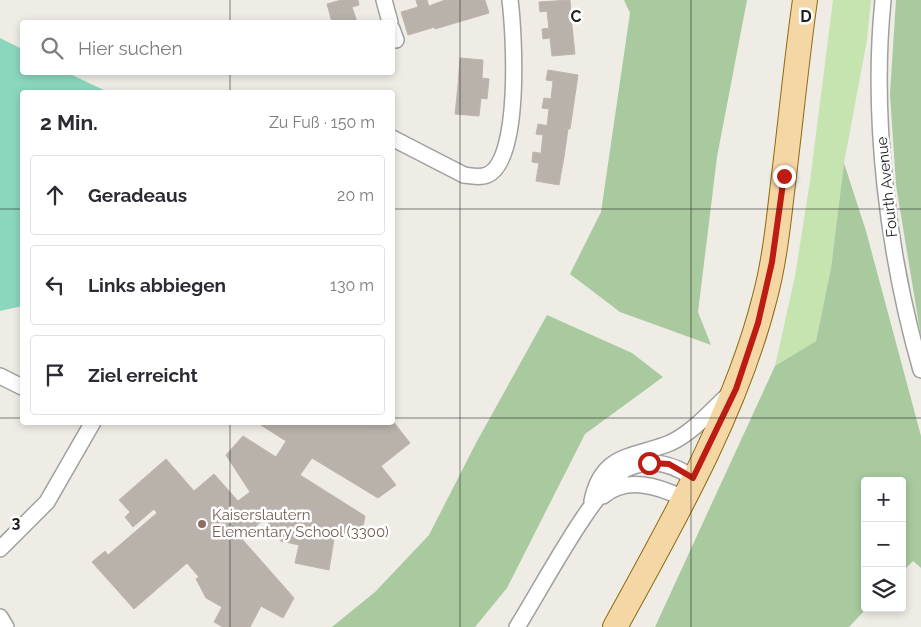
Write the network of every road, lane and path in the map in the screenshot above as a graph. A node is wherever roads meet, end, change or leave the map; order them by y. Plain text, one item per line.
1 (384, 0) edge
2 (510, 0) edge
3 (805, 0) edge
4 (882, 0) edge
5 (389, 20) edge
6 (395, 140) edge
7 (921, 370) edge
8 (0, 376) edge
9 (20, 386) edge
10 (736, 389) junction
11 (91, 425) edge
12 (688, 488) junction
13 (591, 508) junction
14 (0, 549) edge
15 (0, 617) edge
16 (6, 627) edge
17 (516, 627) edge
18 (615, 627) edge

1 - 5 street
2 - 6 street
3 - 10 main road
4 - 7 street, Fourth Avenue
8 - 9 street
10 - 12 main road
10 - 13 street
11 - 14 street
12 - 13 street
12 - 13 street
12 - 18 main road
13 - 17 street
15 - 16 street

